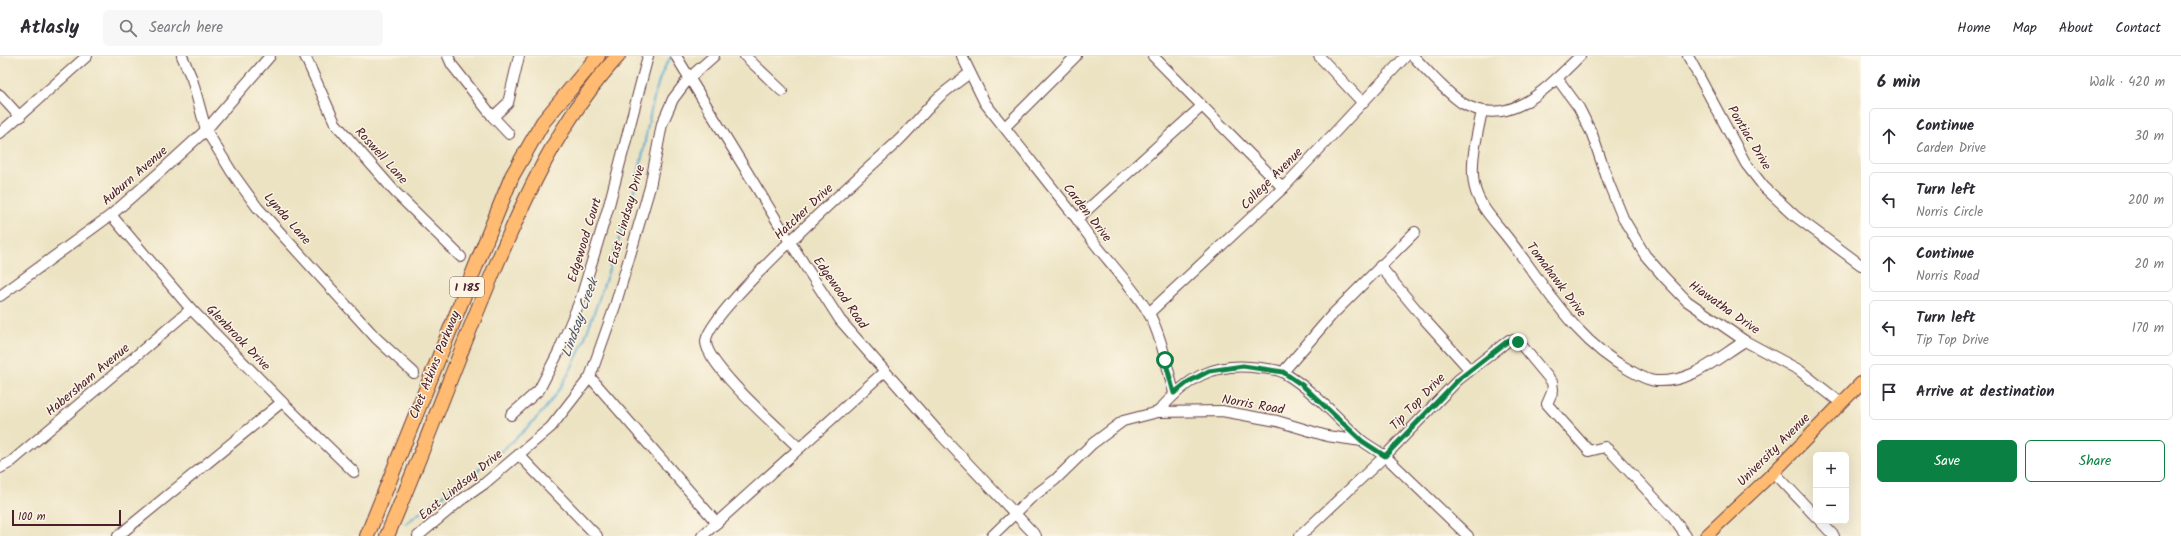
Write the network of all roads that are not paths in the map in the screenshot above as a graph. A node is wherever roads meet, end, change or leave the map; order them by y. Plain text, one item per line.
1 (87, 56) edge
2 (182, 56) edge
3 (270, 56) edge
4 (305, 56) edge
5 (448, 56) edge
6 (519, 56) edge
7 (598, 56) edge
8 (618, 56) edge
9 (648, 56) edge
10 (714, 56) edge
11 (745, 56) edge
12 (962, 56) edge
13 (1076, 56) edge
14 (1153, 56) edge
15 (1318, 56) edge
16 (1406, 56) edge
17 (1413, 56) edge
18 (1580, 56) edge
19 (1688, 56) edge
20 (678, 60) edge
21 (970, 73) junction
22 (689, 78) junction
23 (1557, 78) junction
24 (782, 91) dead end
25 (0, 95) edge
26 (1363, 103) junction
27 (1201, 107) junction
28 (1482, 111) junction
29 (20, 117) junction
30 (493, 117) junction
31 (1005, 127) junction
32 (206, 130) junction
33 (0, 133) edge
34 (509, 134) dead end
35 (1283, 188) junction
36 (110, 215) junction
37 (1077, 219) junction
38 (1415, 232) dead end
39 (790, 242) junction
40 (461, 257) dead end
41 (1860, 261) edge
42 (1380, 266) junction
43 (0, 296) edge
44 (191, 309) junction
45 (1149, 313) junction
46 (1745, 341) junction
47 (1470, 370) junction
48 (885, 371) junction
49 (1283, 372) junction
50 (414, 373) dead end
51 (590, 377) junction
52 (1861, 383) edge
53 (1174, 393) junction
54 (282, 402) junction
55 (1841, 403) junction
56 (1158, 412) junction
57 (511, 415) dead end
58 (1362, 441) junction
59 (799, 448) junction
60 (519, 455) junction
61 (1385, 456) junction
62 (0, 468) edge
63 (354, 472) dead end
64 (1774, 472) junction
65 (1015, 513) junction
66 (1813, 514) edge
67 (718, 523) junction
68 (1823, 524) edge
69 (118, 536) edge
70 (367, 536) edge
71 (387, 536) edge
72 (418, 536) edge
73 (597, 536) edge
74 (702, 536) edge
75 (992, 536) edge
76 (1036, 536) edge
77 (1300, 536) edge
78 (1468, 536) edge
79 (1686, 536) edge
80 (1706, 536) edge
81 (1834, 536) edge

1 - 29 street
2 - 32 street, Lynda Lane
3 - 32 street, Auburn Avenue
4 - 40 street, Roswell Lane
5 - 30 street
6 - 30 street
7 - 70 highway, Chet Atkins Parkway / I 185
8 - 71 highway, Chet Atkins Parkway / I 185
9 - 57 street, Edgewood Court
10 - 22 street, East Lindsay Drive
11 - 24 street
12 - 21 street, Carden Drive
13 - 31 street
14 - 27 street
15 - 26 street
16 - 26 street, College Avenue
17 - 28 street
18 - 23 street
19 - 41 street, Pontiac Drive
20 - 22 street, Edgewood Road
21 - 31 street, Carden Drive
21 - 39 street, Hatcher Drive
22 - 39 street, Edgewood Road
22 - 51 street, East Lindsay Drive
23 - 28 street
23 - 46 street, Hiawatha Drive
25 - 29 street
26 - 35 street, College Avenue
27 - 35 street
27 - 37 street
28 - 46 street, Tomahawk Drive
29 - 33 street
30 - 34 street
31 - 37 street, Carden Drive
32 - 36 street, Auburn Avenue
32 - 50 street, Lynda Lane
35 - 45 street, College Avenue
36 - 43 street, Auburn Avenue
36 - 44 street, Glenbrook Drive
37 - 45 street, Carden Drive
38 - 42 street
39 - 48 street, Edgewood Road
39 - 59 street, Hatcher Drive
42 - 47 street
42 - 49 street
44 - 54 street, Glenbrook Drive
44 - 62 street, Habersham Avenue
45 - 53 street, Carden Drive
46 - 55 street, Hiawatha Drive
47 - 61 street, Tip Top Drive
47 - 79 street, Tip Top Drive
48 - 59 street
48 - 65 street, Edgewood Road
49 - 53 street
49 - 58 street
51 - 60 street, East Lindsay Drive
51 - 67 street
52 - 55 main road, University Avenue
53 - 56 street
54 - 63 street, Glenbrook Drive
54 - 69 street
55 - 64 main road, University Avenue
56 - 58 street, Norris Road
56 - 65 street, Norris Road
58 - 61 street, Norris Road
59 - 67 street
60 - 72 street, East Lindsay Drive
60 - 73 street
61 - 77 street, Tip Top Drive
61 - 78 street, Norris Road
64 - 66 street
64 - 80 main road, University Avenue
65 - 75 street, Norris Road
65 - 76 street, Edgewood Road
67 - 74 street
68 - 81 street

